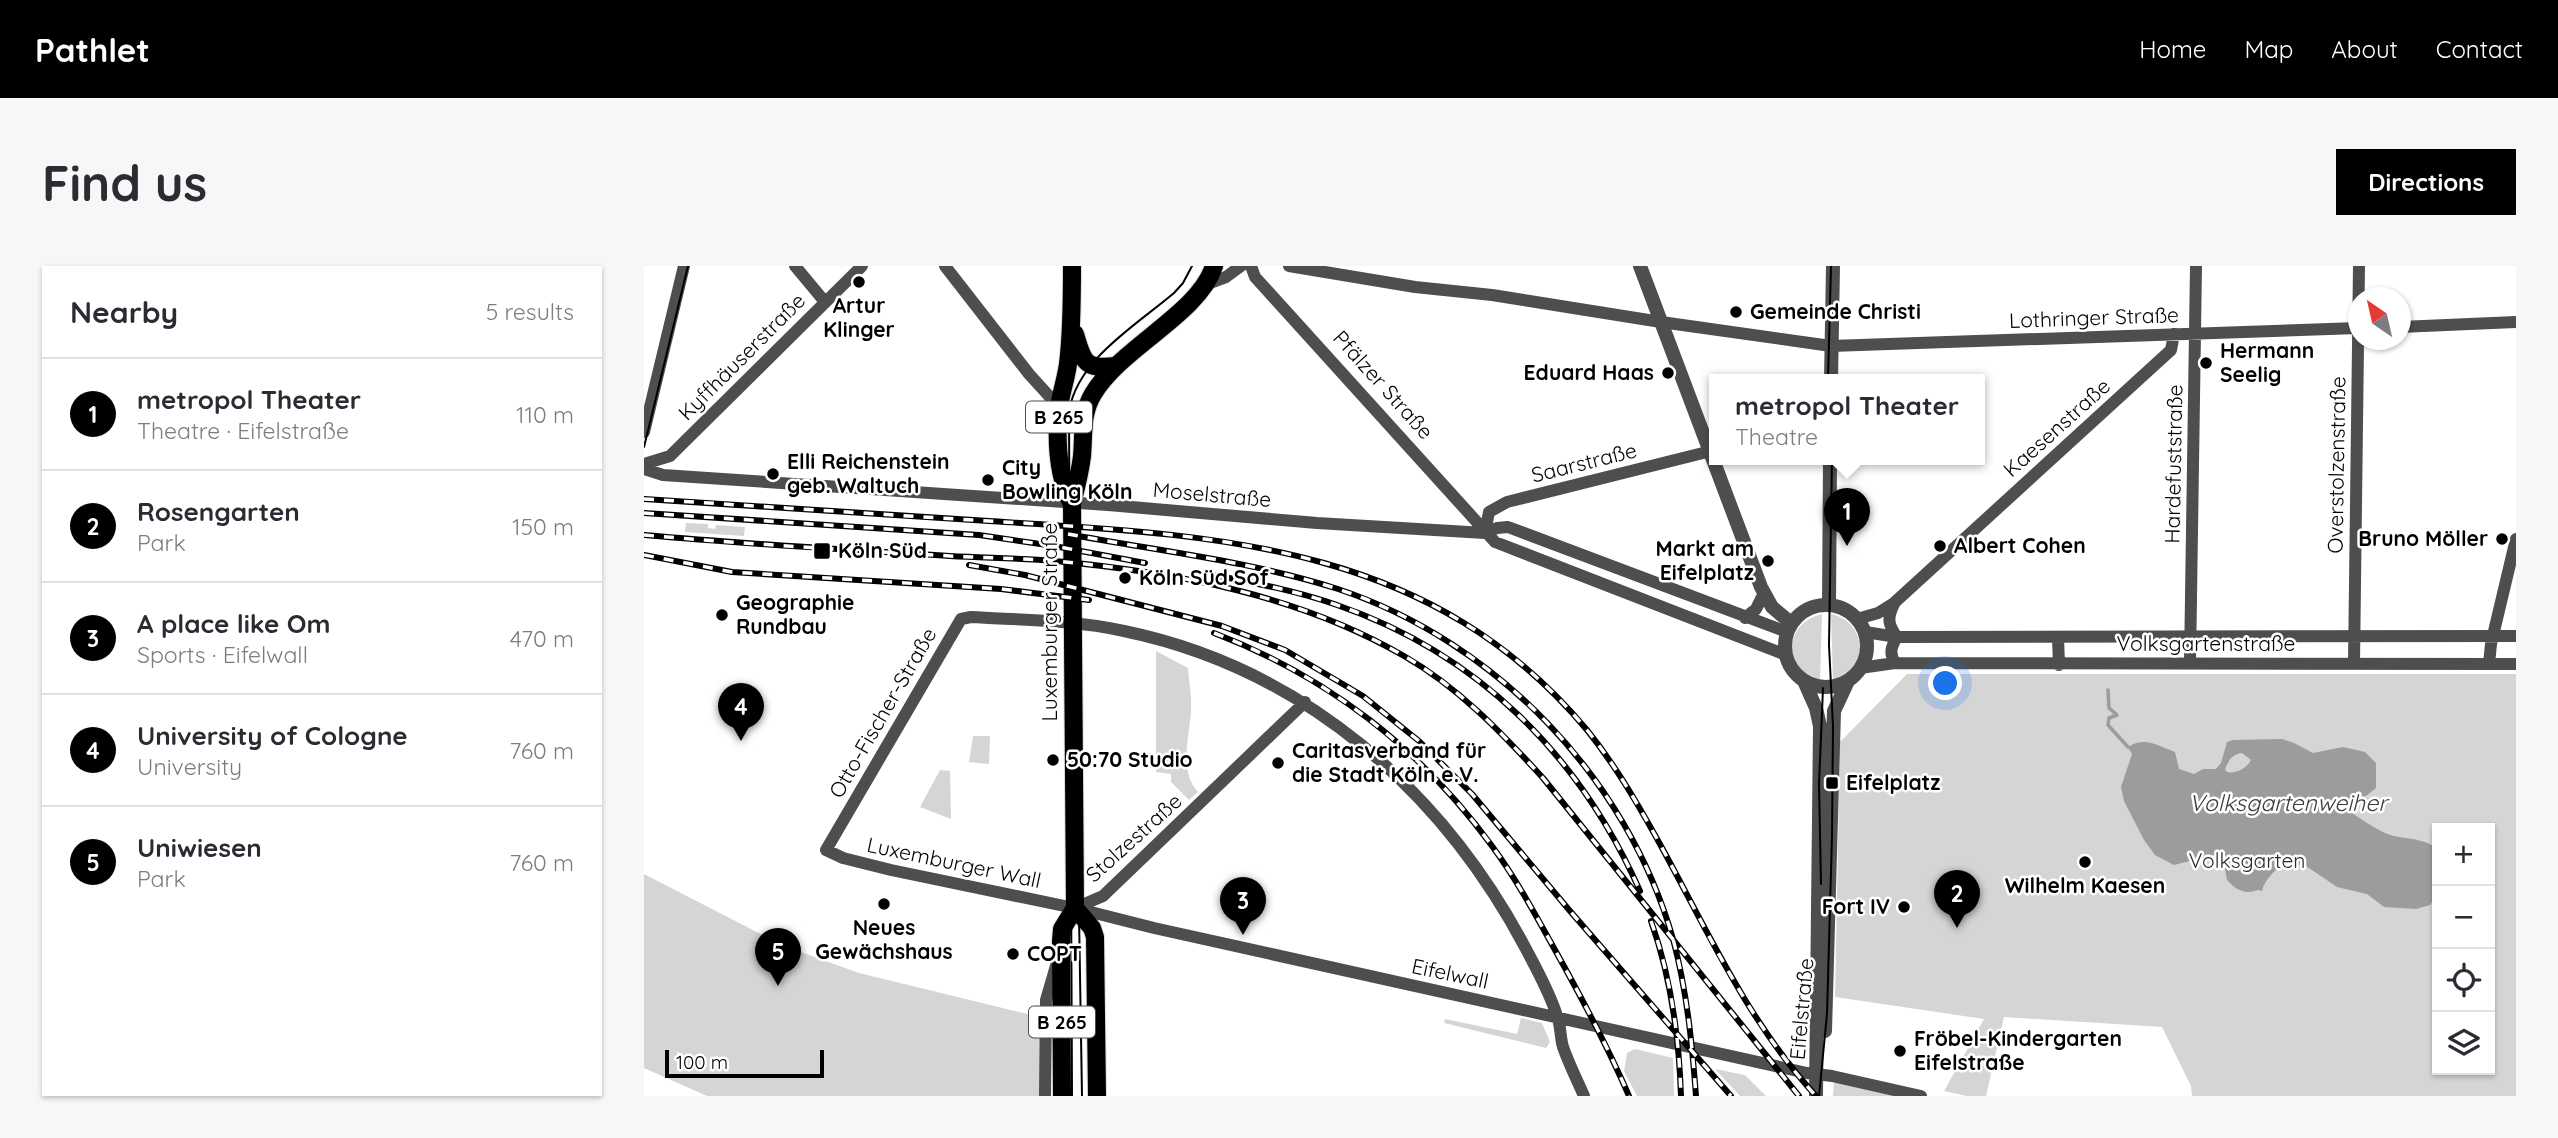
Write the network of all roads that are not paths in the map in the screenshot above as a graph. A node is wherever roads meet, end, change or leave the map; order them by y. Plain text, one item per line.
1 (684, 266) edge
2 (796, 266) edge
3 (862, 266) edge
4 (945, 266) edge
5 (1072, 266) edge
6 (1214, 266) edge
7 (1241, 266) edge
8 (1251, 266) edge
9 (1289, 266) edge
10 (1640, 266) edge
11 (1833, 266) edge
12 (2196, 266) edge
13 (2359, 266) edge
14 (1208, 284) junction
15 (2359, 287) edge
16 (825, 302) junction
17 (1661, 322) junction
18 (2516, 322) edge
19 (2411, 327) edge
20 (1072, 328) junction
21 (2348, 328) edge
22 (2175, 334) junction
23 (2196, 334) junction
24 (1831, 346) junction
25 (2358, 350) edge
26 (1116, 366) junction
27 (1831, 374) edge
28 (1059, 407) junction
29 (644, 432) edge
30 (1709, 446) edge
31 (1709, 452) edge
32 (644, 464) edge
33 (1716, 465) edge
34 (1830, 465) edge
35 (644, 469) edge
36 (1072, 504) junction
37 (1485, 533) junction
38 (2516, 539) edge
39 (1765, 593) junction
40 (1894, 603) junction
41 (1829, 605) junction
42 (1745, 618) junction
43 (1072, 624) junction
44 (1861, 625) junction
45 (1789, 628) junction
46 (2190, 636) junction
47 (2494, 636) junction
48 (2516, 636) edge
49 (1897, 637) junction
50 (2058, 637) junction
51 (2355, 637) junction
52 (1786, 655) junction
53 (1895, 663) junction
54 (2190, 663) junction
55 (2354, 663) junction
56 (2059, 664) junction
57 (2489, 664) junction
58 (2516, 664) edge
59 (1860, 668) junction
60 (1804, 681) junction
61 (1847, 681) junction
62 (1305, 702) junction
63 (826, 850) joint
64 (1075, 908) junction
65 (1061, 949) junction
66 (1558, 1017) junction
67 (1818, 1074) junction
68 (1045, 1096) edge
69 (1062, 1096) edge
70 (1097, 1096) edge
71 (1584, 1096) edge
72 (1816, 1096) edge
73 (1922, 1096) edge

1 - 29 street
2 - 16 street
3 - 16 street, Kyffhäuserstraße
4 - 28 street
5 - 20 main road, Luxemburger Straße / B 265
6 - 14 main road, B 265
7 - 14 street
8 - 37 street, Pfälzer Straße
9 - 17 street, Lothringer Straße
10 - 17 street
11 - 24 street
12 - 23 street, Hardefuststraße
13 - 15 street, Overstolzenstraße
14 - 26 main road, B 265
16 - 32 street, Kyffhäuserstraße
17 - 24 street, Lothringer Straße
17 - 30 street
18 - 19 street
20 - 26 main road
20 - 28 main road, Luxemburger Straße / B 265
21 - 23 street, Lothringer Straße
22 - 23 street, Lothringer Straße
22 - 24 street, Lothringer Straße
22 - 40 street, Kaesenstraße
23 - 46 street, Hardefuststraße
24 - 27 street
25 - 51 street, Overstolzenstraße
26 - 36 main road, Luxemburger Straße / B 265
28 - 36 main road, Luxemburger Straße / B 265
31 - 37 street, Saarstraße
33 - 39 street
34 - 41 street
35 - 36 street, Moselstraße
36 - 37 street, Moselstraße
36 - 43 main road, Luxemburger Straße / B 265
37 - 42 street
37 - 52 street, Pfälzer Straße
38 - 47 street
39 - 42 street
39 - 45 street
40 - 44 street, Kaesenstraße
40 - 49 street
41 - 44 street
41 - 45 street
42 - 45 street
43 - 62 street
43 - 63 street, Otto-Fischer-Straße
43 - 64 main road, Luxemburger Straße / B 265
44 - 49 street, Volksgartenstraße
44 - 59 street
45 - 52 street
46 - 50 street, Volksgartenstraße
46 - 51 street, Volksgartenstraße
46 - 54 street, Hardefuststraße
47 - 48 street, Volksgartenstraße
47 - 51 street, Volksgartenstraße
47 - 57 street
49 - 50 street, Volksgartenstraße
49 - 53 street
50 - 56 street
51 - 55 street, Overstolzenstraße
52 - 60 street
53 - 56 street, Volksgartenstraße
53 - 59 street, Volksgartenstraße
54 - 55 street, Volksgartenstraße
54 - 56 street, Volksgartenstraße
55 - 57 street, Volksgartenstraße
57 - 58 street, Volksgartenstraße
59 - 61 street
60 - 61 street
60 - 67 street, Eifelstraße
61 - 67 street, Eifelstraße
62 - 64 street, Stolzestraße
62 - 66 street
63 - 64 street, Luxemburger Wall
64 - 65 main road, Luxemburger Straße / B 265
64 - 66 street, Eifelwall
64 - 70 main road, B 265
65 - 68 street
65 - 69 main road, Luxemburger Straße / B 265
66 - 67 street, Eifelwall
66 - 71 street
67 - 72 street
67 - 73 street, Eifelwall

